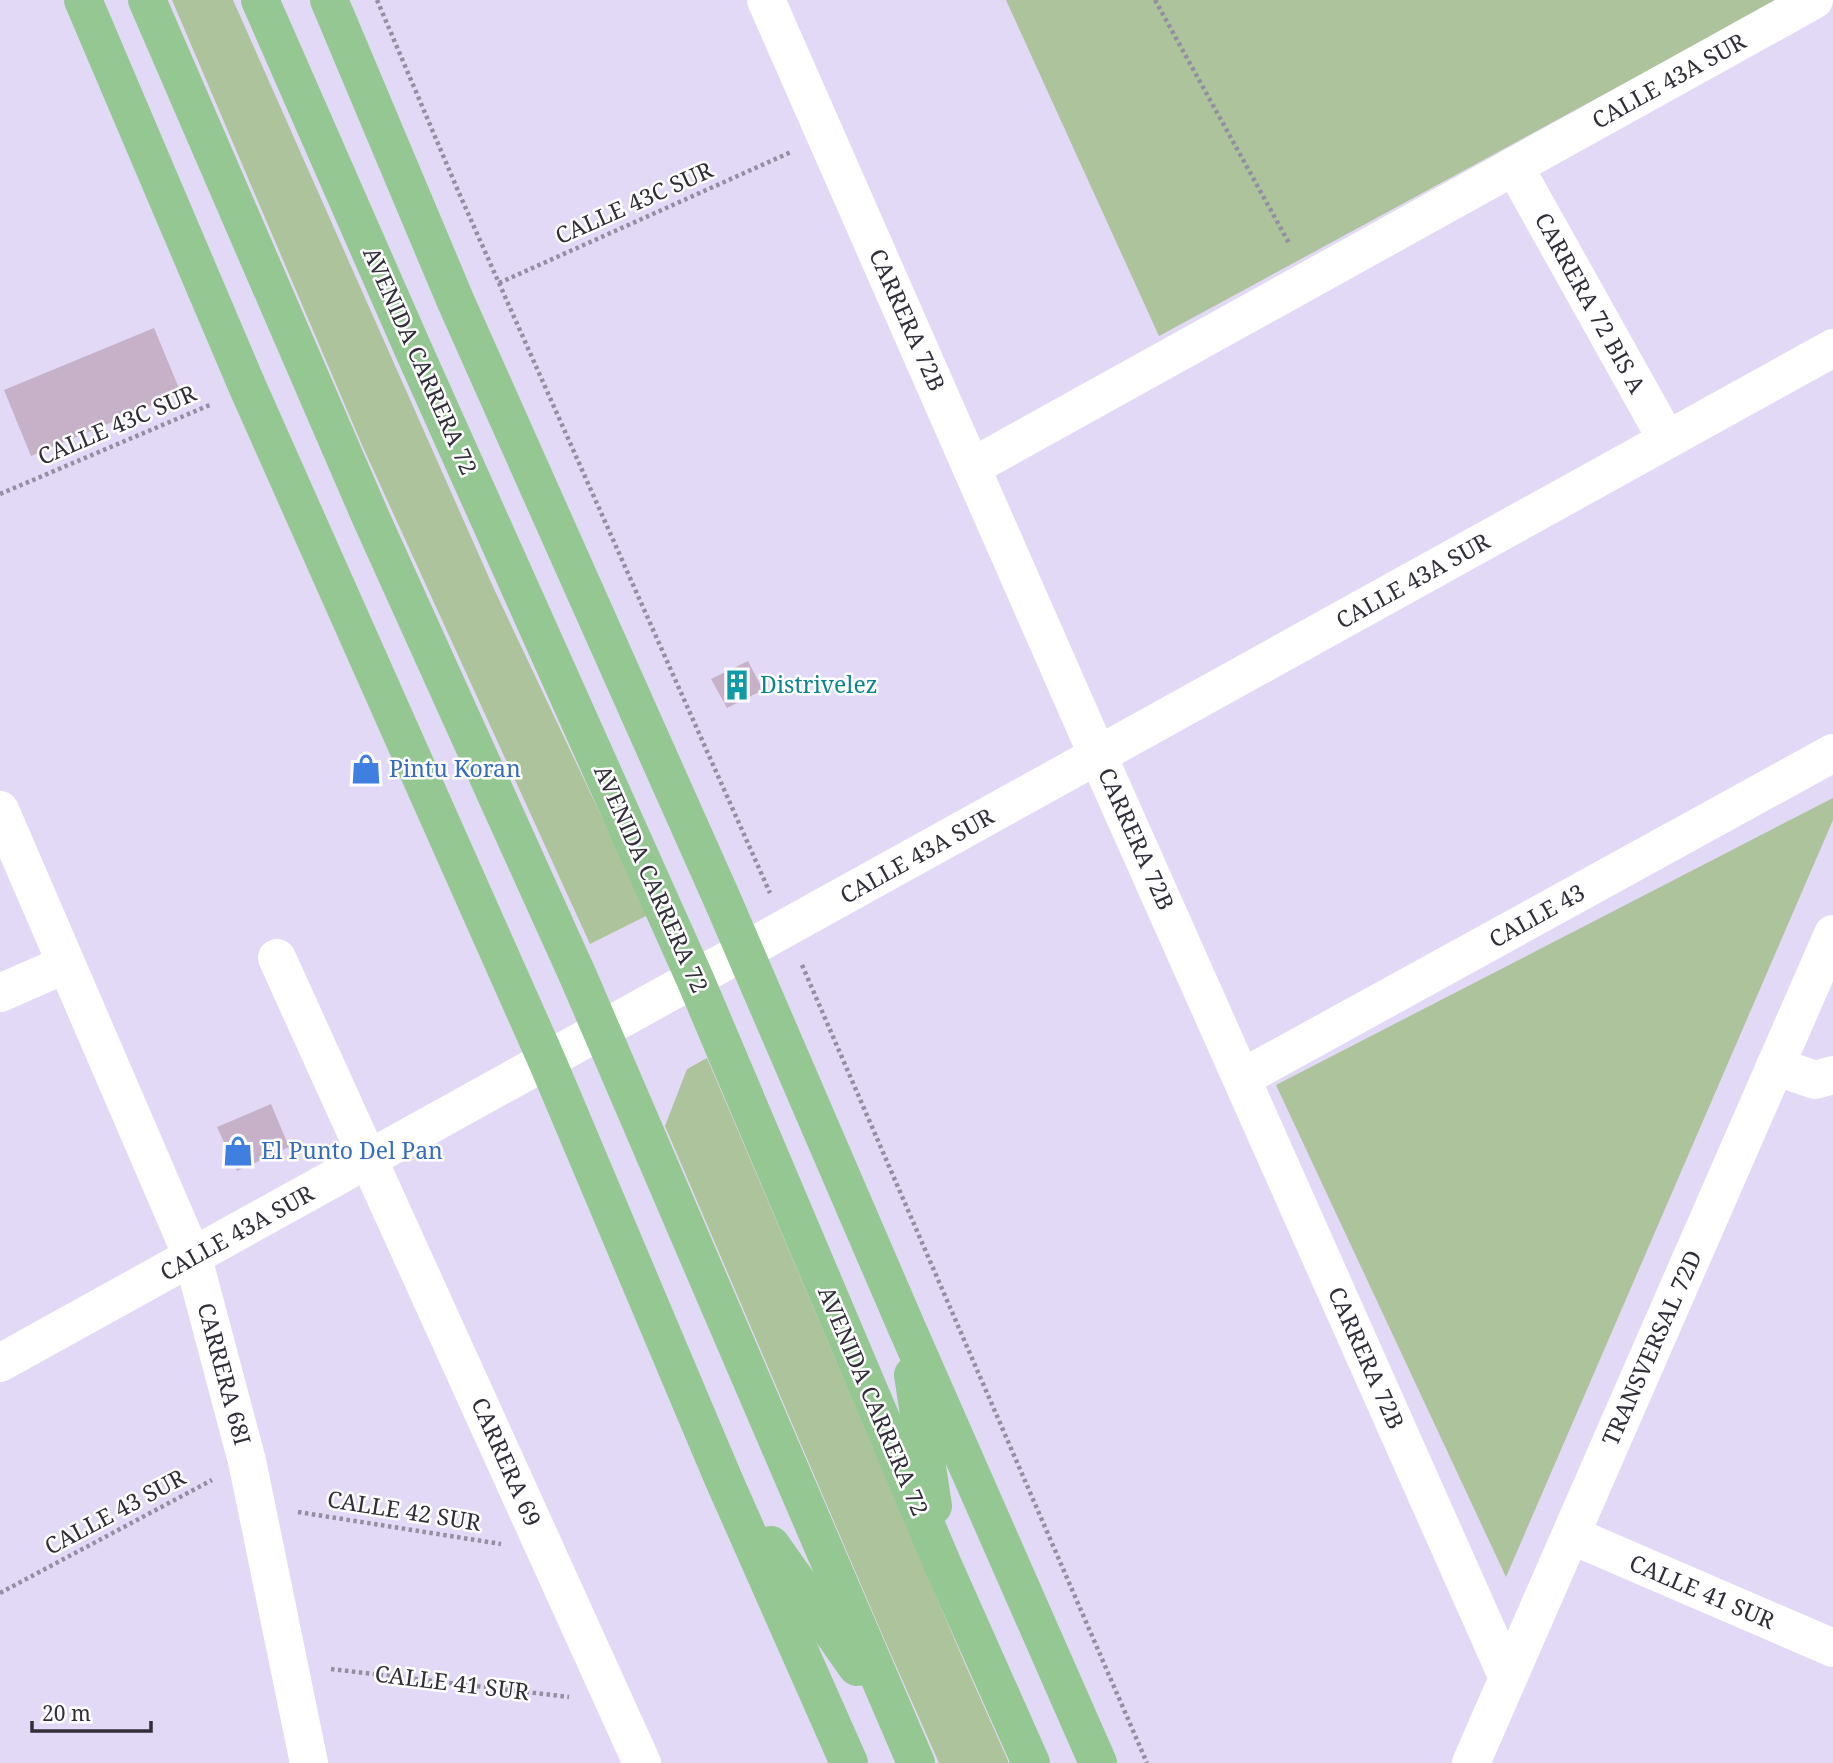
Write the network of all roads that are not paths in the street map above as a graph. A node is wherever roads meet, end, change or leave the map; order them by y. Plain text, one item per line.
1 (83, 0) edge
2 (147, 0) edge
3 (260, 0) edge
4 (328, 0) edge
5 (766, 0) edge
6 (1814, 0) edge
7 (1514, 166) junction
8 (1833, 348) edge
9 (1667, 440) junction
10 (972, 467) junction
11 (1833, 753) edge
12 (1098, 755) junction
13 (0, 810) edge
14 (1833, 934) edge
15 (745, 952) junction
16 (277, 958) dead end
17 (65, 964) junction
18 (695, 979) junction
19 (0, 993) edge
20 (602, 1031) junction
21 (547, 1062) junction
22 (1775, 1066) junction
23 (1833, 1075) edge
24 (1242, 1078) junction
25 (369, 1160) junction
26 (193, 1258) junction
27 (906, 1326) junction
28 (0, 1363) edge
29 (723, 1478) junction
30 (1571, 1535) junction
31 (942, 1563) junction
32 (1833, 1648) edge
33 (1508, 1678) junction
34 (901, 1728) junction
35 (309, 1763) edge
36 (642, 1763) edge
37 (849, 1763) edge
38 (916, 1763) edge
39 (1031, 1763) edge
40 (1098, 1763) edge
41 (1471, 1763) edge

1 - 21 highway
2 - 20 highway
3 - 18 highway, AVENIDA CARRERA 72
4 - 15 highway
5 - 10 street, CARRERA 72B
6 - 7 street, CALLE 43A SUR
7 - 9 street, CARRERA 72 BIS A
7 - 10 street, CALLE 43A SUR
8 - 9 street, CALLE 43A SUR
9 - 12 street, CALLE 43A SUR
10 - 12 street, CARRERA 72B
11 - 24 street, CALLE 43
12 - 15 street, CALLE 43A SUR
12 - 24 street, CARRERA 72B
13 - 17 street, CARRERA 68I
14 - 22 street, TRANSVERSAL 72D
15 - 18 street, CALLE 43A SUR
15 - 27 highway
16 - 25 street, CARRERA 69
17 - 19 street
17 - 26 street, CARRERA 68I
18 - 20 street, CALLE 43A SUR
18 - 31 highway, AVENIDA CARRERA 72
20 - 21 street, CALLE 43A SUR
20 - 34 highway
21 - 25 street, CALLE 43A SUR
21 - 29 highway
22 - 23 street
22 - 30 street, TRANSVERSAL 72D
24 - 33 street, CARRERA 72B
25 - 26 street, CALLE 43A SUR
25 - 36 street, CARRERA 69
26 - 28 street, CALLE 43A SUR
26 - 35 street, CARRERA 68I
27 - 31 highway
27 - 40 highway
29 - 34 highway
29 - 37 highway
30 - 32 street, CALLE 41 SUR
30 - 33 street, TRANSVERSAL 72D
31 - 39 highway, AVENIDA CARRERA 72
33 - 41 street, TRANSVERSAL 72D
34 - 38 highway

